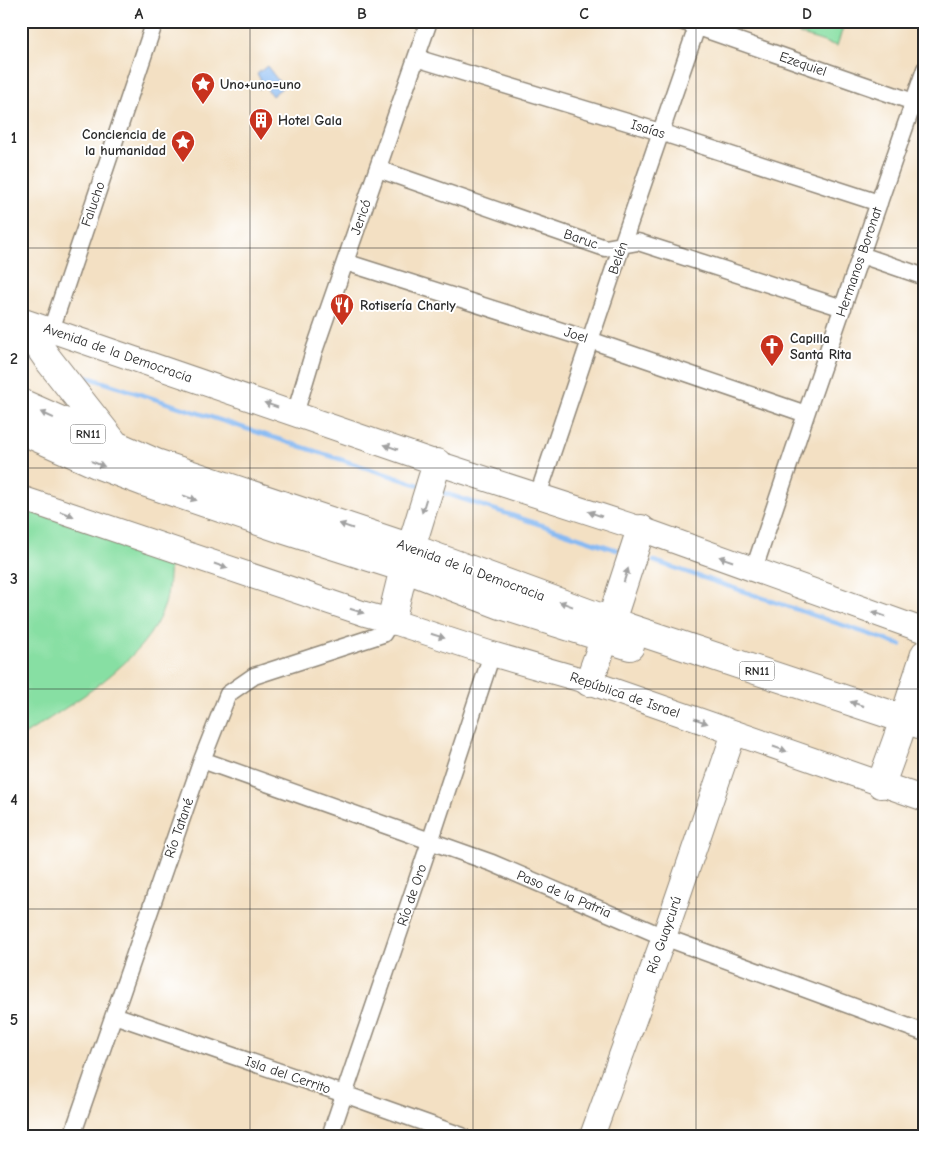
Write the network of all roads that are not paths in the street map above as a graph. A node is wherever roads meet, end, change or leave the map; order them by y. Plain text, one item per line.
1 (155, 21) edge
2 (428, 21) edge
3 (681, 21) edge
4 (698, 24) edge
5 (416, 58) junction
6 (925, 69) edge
7 (919, 104) edge
8 (660, 132) junction
9 (378, 170) junction
10 (879, 203) junction
11 (622, 244) junction
12 (861, 255) junction
13 (345, 262) junction
14 (925, 277) edge
15 (843, 308) junction
16 (21, 320) edge
17 (21, 328) edge
18 (51, 330) junction
19 (590, 340) junction
20 (21, 403) edge
21 (295, 414) junction
22 (806, 414) junction
23 (22, 431) edge
24 (118, 447) junction
25 (438, 463) junction
26 (538, 495) junction
27 (21, 498) edge
28 (641, 529) junction
29 (408, 558) junction
30 (754, 569) junction
31 (391, 621) junction
32 (608, 630) junction
33 (925, 630) edge
34 (492, 654) junction
35 (925, 654) edge
36 (589, 682) junction
37 (909, 728) edge
38 (734, 733) junction
39 (925, 746) edge
40 (202, 760) junction
41 (881, 784) junction
42 (925, 799) edge
43 (430, 842) junction
44 (664, 937) junction
45 (114, 1015) junction
46 (925, 1033) edge
47 (344, 1094) junction
48 (72, 1136) edge
49 (330, 1136) edge
50 (462, 1136) edge
51 (592, 1136) edge

1 - 18 street, Falucho
2 - 5 street, Jericó
3 - 4 street, Ezequiel
4 - 7 street, Ezequiel
4 - 8 street, Belén
5 - 8 street, Isaías
5 - 9 street, Jericó
6 - 7 street, Hermanos Boronat
7 - 10 street, Hermanos Boronat
8 - 10 street, Isaías
8 - 11 street, Belén
9 - 11 street, Baruc
9 - 13 street, Jericó
10 - 12 street, Hermanos Boronat
11 - 15 street, Baruc
11 - 19 street, Belén
12 - 14 street
12 - 15 street, Hermanos Boronat
13 - 19 street, Joel
13 - 21 street, Jericó
15 - 22 street, Hermanos Boronat
16 - 18 street, Avenida de la Democracia
17 - 24 highway
21 -> 18 street, Avenida de la Democracia
19 - 22 street, Joel
19 - 26 street, Belén
24 -> 20 highway, Avenida de la Democracia / RN11
25 -> 21 street, Avenida de la Democracia
22 - 30 street, Hermanos Boronat
23 -> 29 highway, Avenida de la Democracia / RN11
29 -> 24 highway, Avenida de la Democracia / RN11
25 - 26 street, Avenida de la Democracia
25 -> 29 highway
28 -> 26 street, Avenida de la Democracia
27 -> 31 street, República de Israel
30 -> 28 street, Avenida de la Democracia
32 -> 28 highway
29 - 31 highway
29 - 32 highway, Avenida de la Democracia / RN11
33 -> 30 street, Avenida de la Democracia
31 -> 34 street, República de Israel
31 - 40 street, Río Tatané
32 - 36 highway
32 - 37 highway, Avenida de la Democracia / RN11
34 - 36 street, República de Israel
34 - 43 street, Río de Oro
35 - 37 highway
36 -> 38 street, República de Israel
37 - 39 highway, Avenida de la Democracia / RN11
37 - 41 highway
38 -> 41 street, República de Israel
38 - 44 street, Río Guaycurú
40 - 43 street, Paso de la Patria
40 - 45 street, Río Tatané
41 - 42 street, República de Israel
43 - 44 street, Paso de la Patria
43 - 47 street, Río de Oro
44 - 46 street, Paso de la Patria
44 - 51 street, Río Guaycurú
45 - 47 street, Isla del Cerrito
45 - 48 street, Río Tatané
47 - 49 street, Río de Oro
47 - 50 street, Isla del Cerrito

